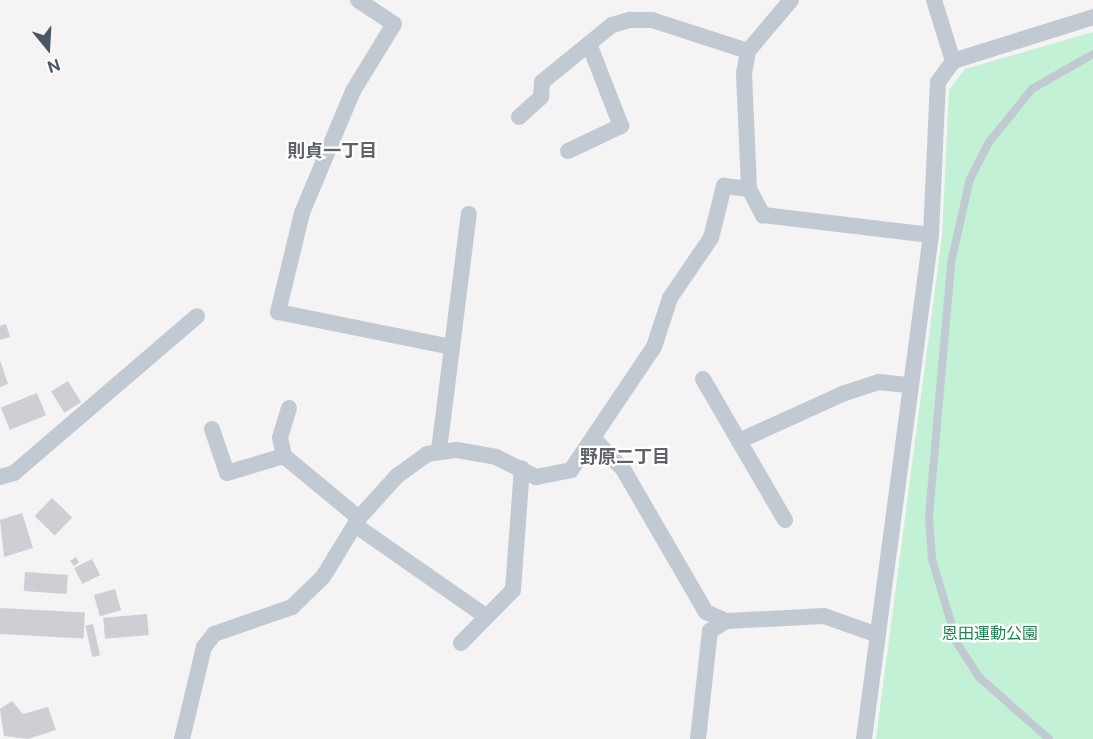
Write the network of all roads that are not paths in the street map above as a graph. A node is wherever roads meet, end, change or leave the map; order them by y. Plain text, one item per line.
1 (358, 0) edge
2 (791, 0) edge
3 (934, 0) edge
4 (1093, 17) edge
5 (589, 44) junction
6 (748, 51) junction
7 (1093, 54) edge
8 (953, 61) junction
9 (519, 117) dead end
10 (568, 151) dead end
11 (749, 189) junction
12 (469, 214) dead end
13 (931, 235) junction
14 (197, 316) dead end
15 (452, 347) junction
16 (703, 379) dead end
17 (910, 386) junction
18 (288, 408) dead end
19 (212, 429) dead end
20 (594, 439) junction
21 (739, 441) junction
22 (439, 450) junction
23 (284, 456) junction
24 (522, 468) junction
25 (0, 477) edge
26 (785, 520) dead end
27 (357, 522) junction
28 (484, 615) junction
29 (726, 621) junction
30 (878, 634) junction
31 (461, 643) dead end
32 (182, 739) edge
33 (698, 739) edge
34 (864, 739) edge
35 (1049, 739) edge

1 - 15 street
2 - 6 street
3 - 8 street
4 - 8 street
5 - 6 street
5 - 9 street
5 - 10 street
6 - 11 street
7 - 35 lane
8 - 13 street
11 - 13 street
11 - 20 street
12 - 15 street
13 - 17 street
14 - 25 street
15 - 22 street
16 - 21 street
17 - 21 street
17 - 30 street
18 - 23 street
19 - 23 street
20 - 24 street
20 - 29 street
21 - 26 street
22 - 24 street
22 - 27 street
23 - 27 street
24 - 28 street
27 - 28 street
27 - 32 street
28 - 31 street
29 - 30 street
29 - 33 street
30 - 34 street

